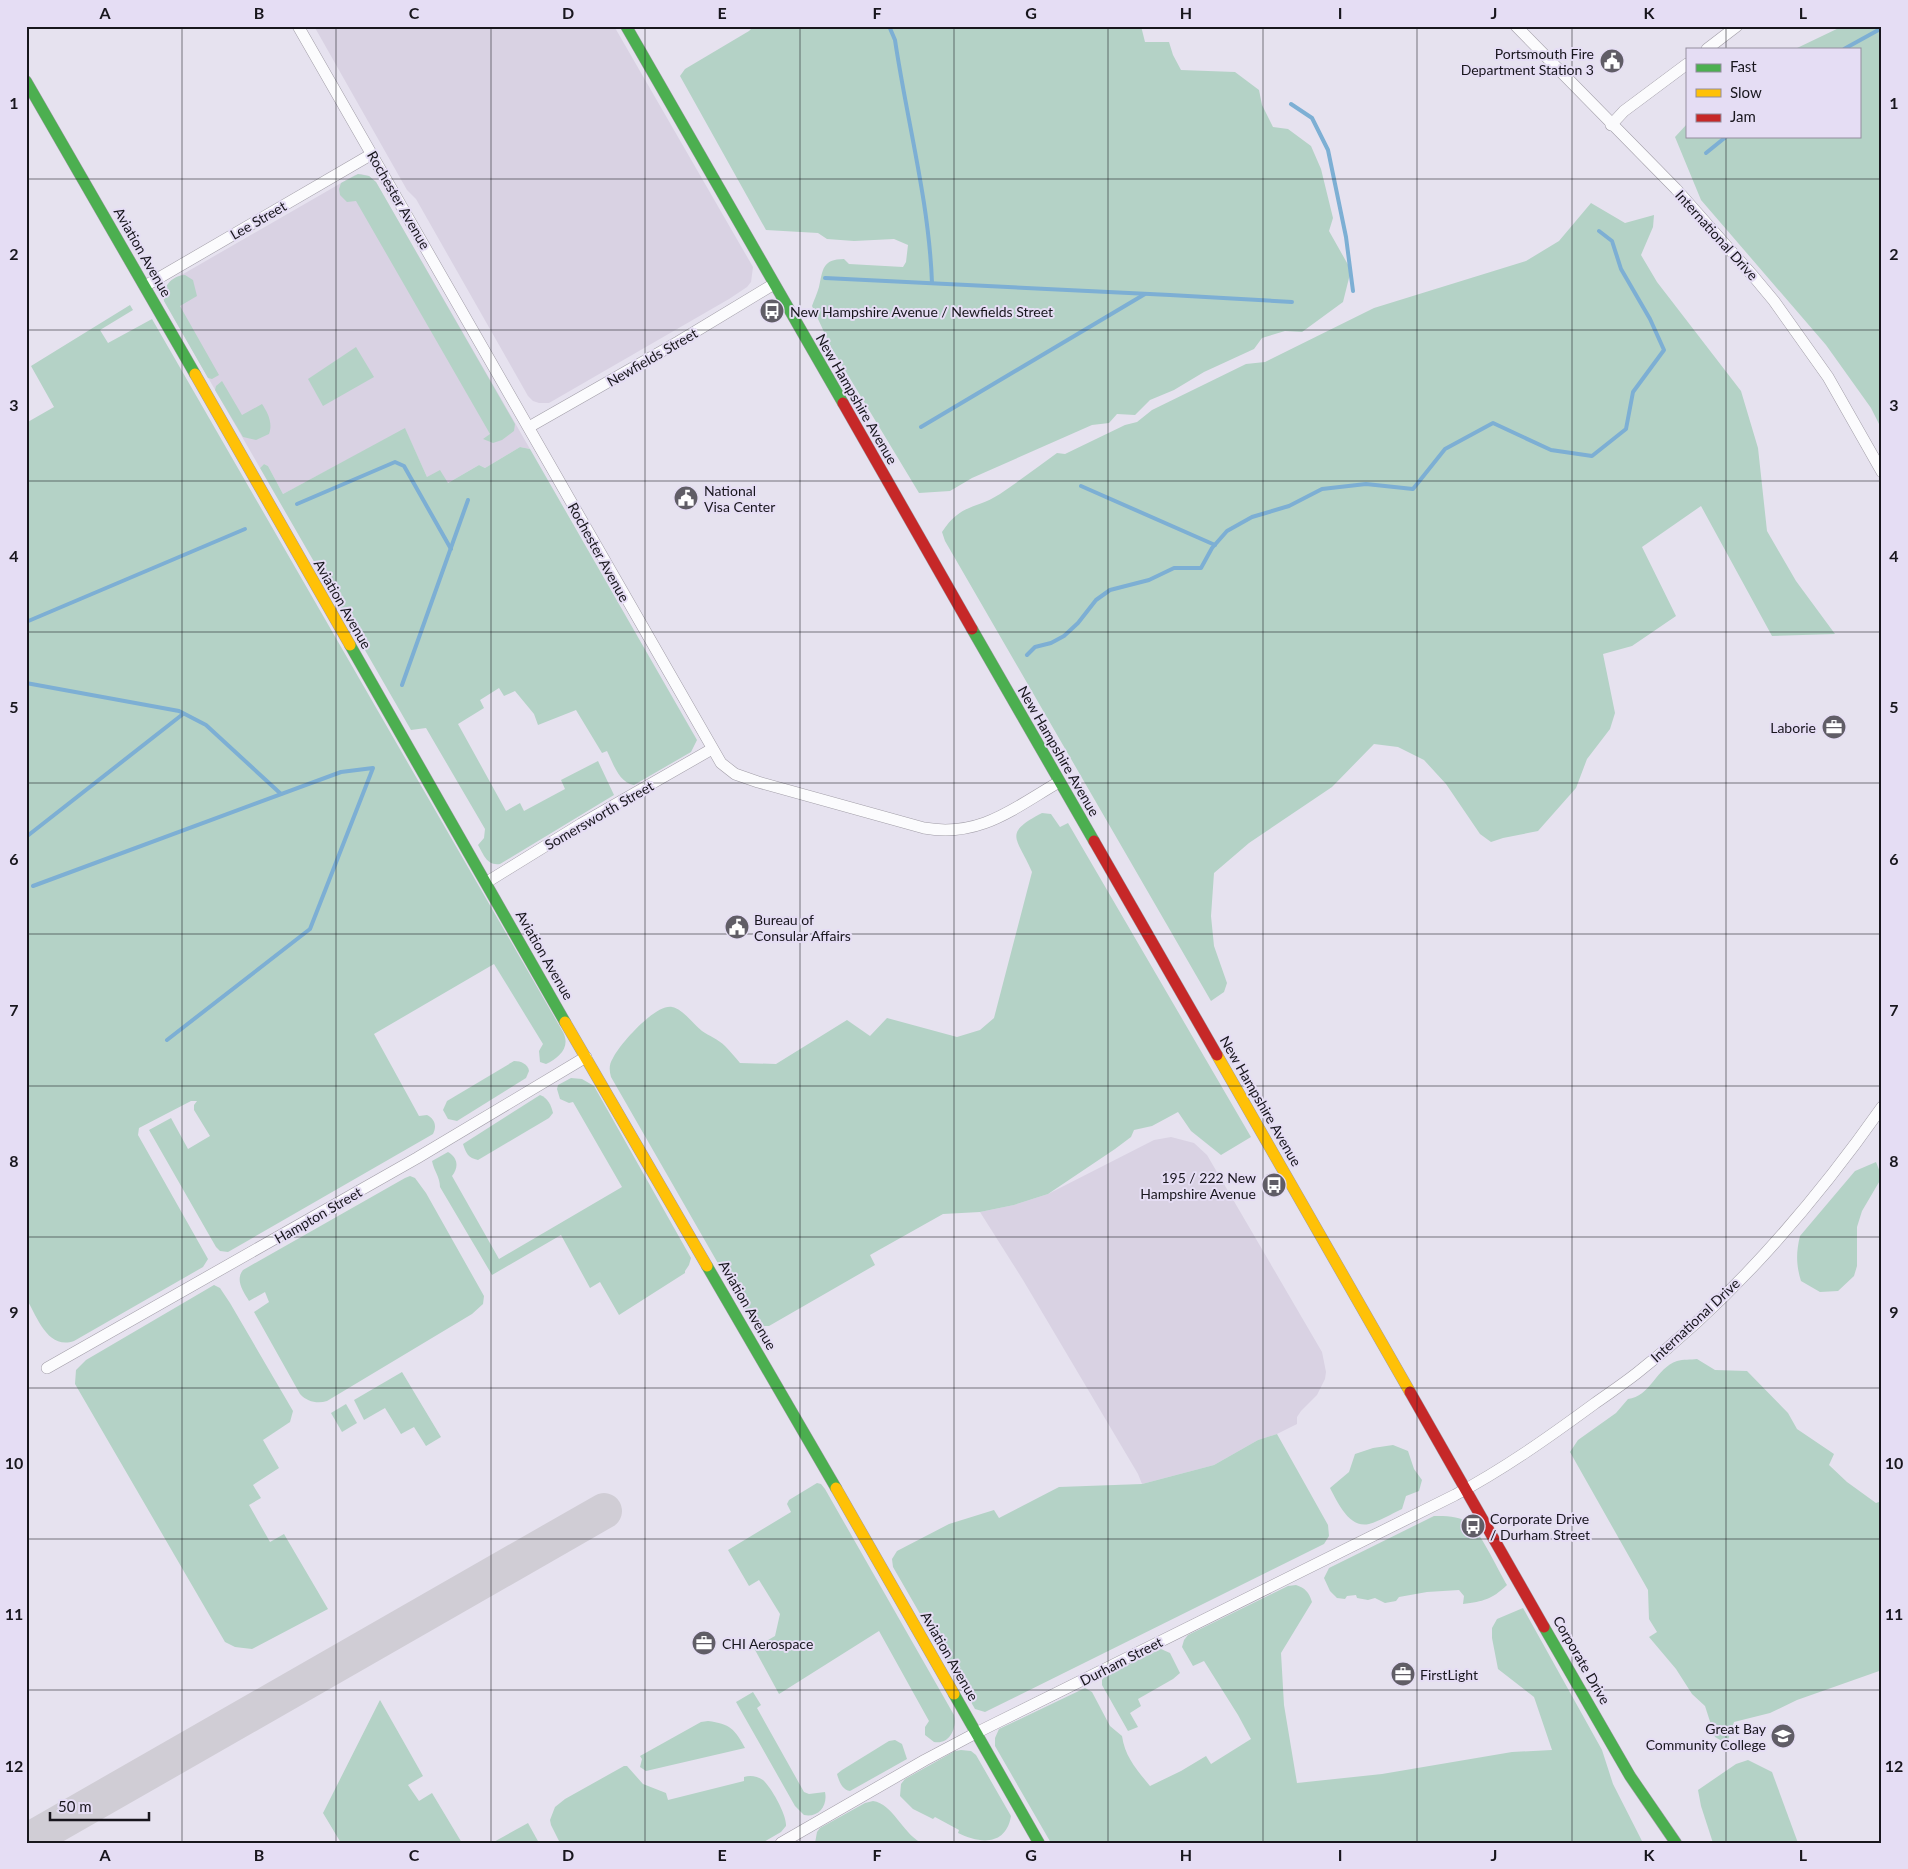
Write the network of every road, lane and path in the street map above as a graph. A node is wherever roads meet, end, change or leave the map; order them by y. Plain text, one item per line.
1 (298, 26) edge
2 (626, 26) edge
3 (1516, 26) edge
4 (1737, 26) edge
5 (1708, 48) edge
6 (1686, 65) edge
7 (26, 81) edge
8 (1611, 124) junction
9 (372, 154) junction
10 (774, 284) junction
11 (145, 286) junction
12 (530, 427) junction
13 (1882, 472) edge
14 (712, 749) junction
15 (1059, 782) junction
16 (486, 882) junction
17 (586, 1057) junction
18 (1882, 1107) edge
19 (47, 1368) dead end
20 (1466, 1489) junction
21 (976, 1733) junction
22 (781, 1843) edge
23 (1039, 1843) edge
24 (1676, 1843) edge

1 - 9 street, Rochester Avenue
2 - 10 street, New Hampshire Avenue
3 - 8 street, International Drive
4 - 5 street
6 - 8 street
7 - 11 street, Aviation Avenue
8 - 13 street, International Drive
9 - 11 street, Lee Street
9 - 12 street, Rochester Avenue
10 - 12 street, Newfields Street
10 - 15 street, New Hampshire Avenue
11 - 16 street, Aviation Avenue
12 - 14 street, Rochester Avenue
14 - 15 street, Rochester Avenue
14 - 16 street, Somersworth Street
15 - 20 street, New Hampshire Avenue
16 - 17 street, Aviation Avenue
17 - 19 street, Hampton Street
17 - 21 street, Aviation Avenue
18 - 20 street, International Drive
20 - 21 street, Durham Street
20 - 24 street, Corporate Drive
21 - 22 street, Durham Street
21 - 23 street, Aviation Avenue

